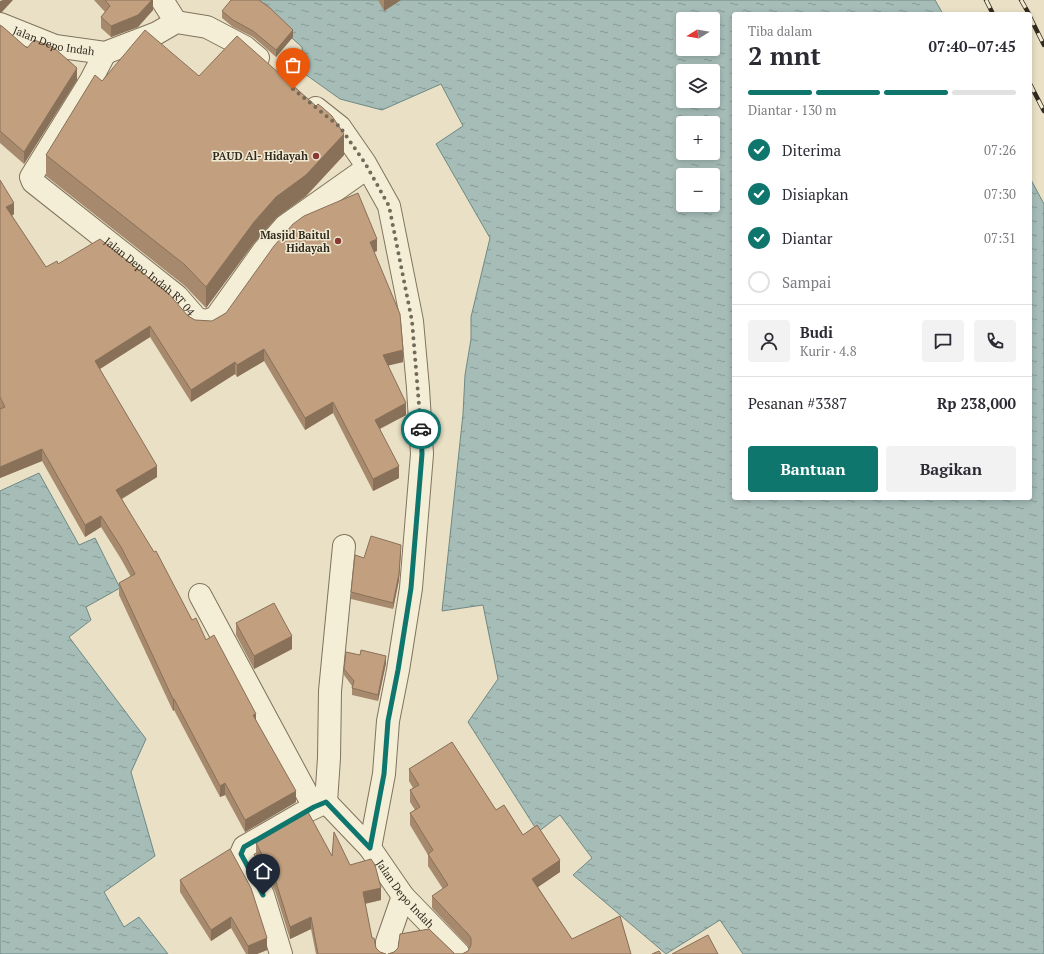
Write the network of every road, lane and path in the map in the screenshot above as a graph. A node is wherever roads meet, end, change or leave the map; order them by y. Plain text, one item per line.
1 (162, 0) edge
2 (176, 22) junction
3 (0, 24) edge
4 (105, 53) junction
5 (274, 73) edge
6 (302, 96) edge
7 (367, 168) junction
8 (344, 546) dead end
9 (200, 595) dead end
10 (320, 805) junction
11 (370, 848) junction
12 (403, 896) junction
13 (281, 954) edge
14 (387, 954) edge
15 (459, 954) edge

1 - 2 street
2 - 4 street, Jalan Depo Indah
2 - 5 street
3 - 4 street, Jalan Depo Indah
4 - 7 street, Jalan Depo Indah RT 04
6 - 7 street, Jalan Depo Indah
7 - 11 street, Jalan Depo Indah
8 - 10 street
9 - 10 street
10 - 11 street
10 - 13 street
11 - 12 street, Jalan Depo Indah
12 - 14 street
12 - 15 street, Jalan Depo Indah

